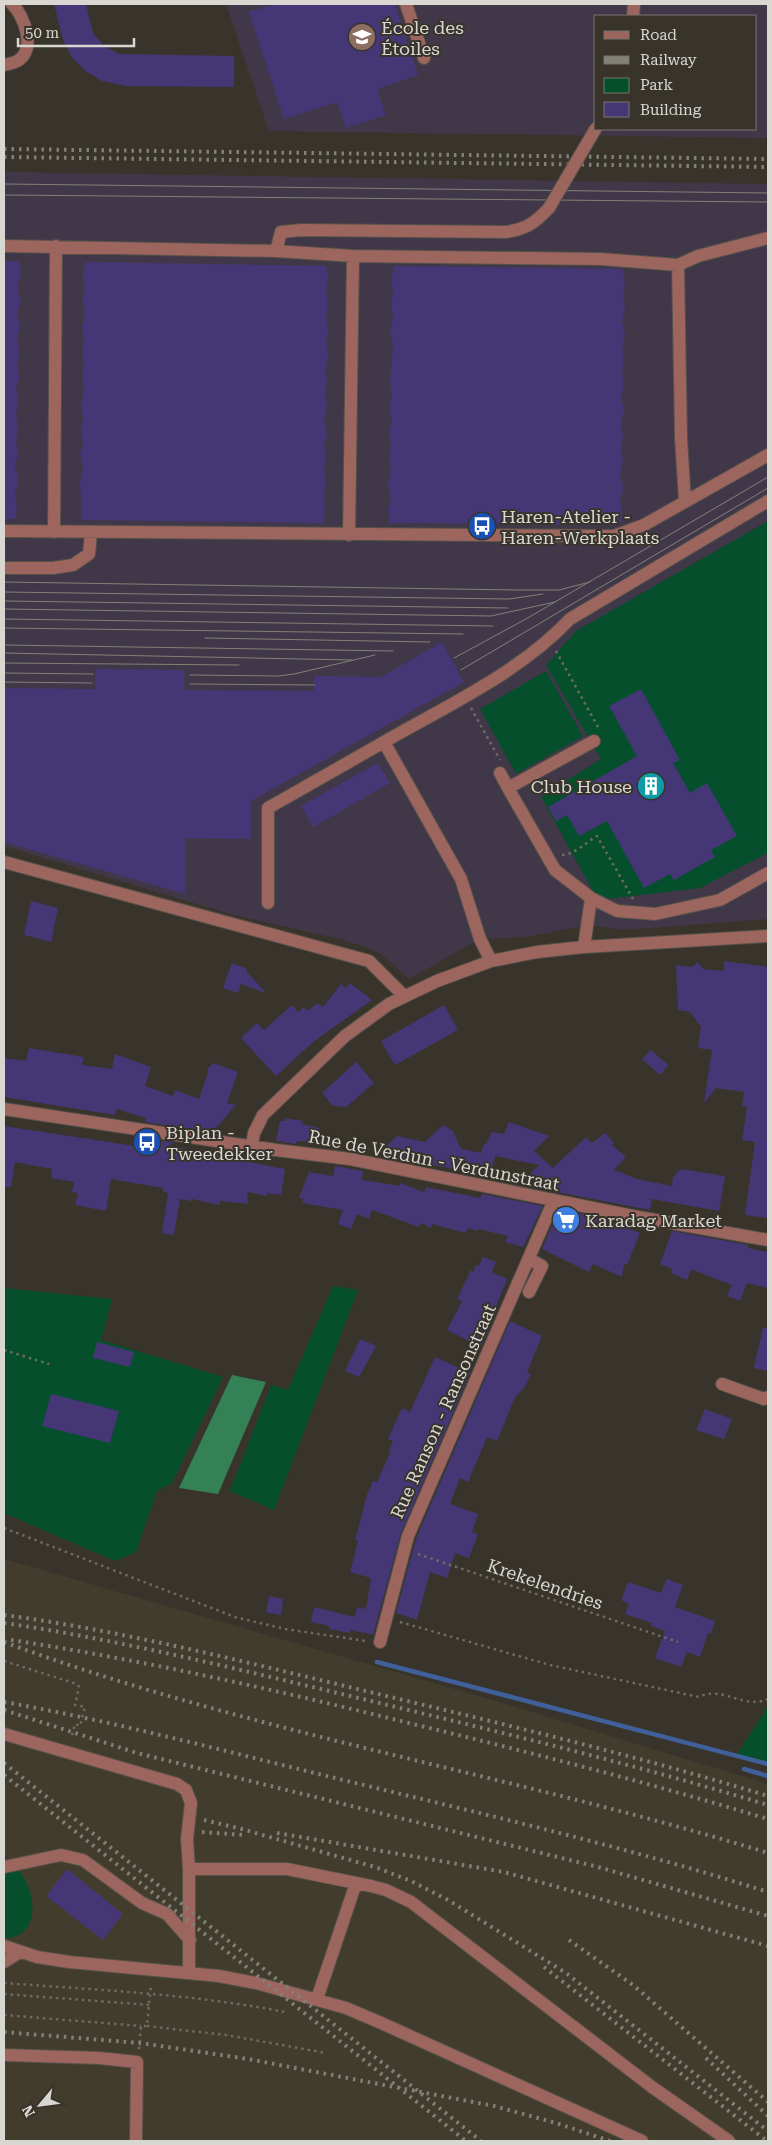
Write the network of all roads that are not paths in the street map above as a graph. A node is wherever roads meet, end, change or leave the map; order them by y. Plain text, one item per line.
1 (12, 4) edge
2 (406, 4) edge
3 (424, 58) dead end
4 (4, 65) edge
5 (595, 130) edge
6 (768, 238) edge
7 (4, 246) edge
8 (56, 246) junction
9 (276, 251) junction
10 (353, 256) junction
11 (678, 265) junction
12 (768, 455) edge
13 (768, 501) edge
14 (685, 502) junction
15 (4, 531) edge
16 (54, 532) junction
17 (91, 532) junction
18 (349, 535) junction
19 (4, 568) edge
20 (594, 741) road end
21 (384, 742) junction
22 (500, 773) dead end
23 (508, 788) junction
24 (4, 862) edge
25 (768, 873) edge
26 (590, 898) junction
27 (268, 903) dead end
28 (768, 936) edge
29 (584, 947) junction
30 (491, 961) junction
31 (403, 995) junction
32 (4, 1109) edge
33 (252, 1146) junction
34 (554, 1200) junction
35 (768, 1240) edge
36 (529, 1259) junction
37 (529, 1292) dead end
38 (722, 1384) dead end
39 (768, 1397) edge
40 (380, 1642) road end
41 (4, 1734) edge
42 (4, 1867) edge
43 (189, 1869) junction
44 (356, 1883) junction
45 (190, 1940) junction
46 (4, 1946) edge
47 (20, 1952) junction
48 (4, 1962) edge
49 (189, 1973) junction
50 (316, 1999) junction
51 (4, 2055) edge
52 (136, 2141) edge
53 (642, 2141) edge
54 (730, 2141) edge

1 - 4 street
2 - 3 street
5 - 9 street, bridge
6 - 11 street
7 - 8 street
8 - 9 street
8 - 16 street
9 - 10 street
10 - 11 street
10 - 18 street
11 - 14 street
12 - 14 street
13 - 21 street
14 - 18 street
15 - 16 street
16 - 17 street
17 - 18 street
17 - 19 street
20 - 23 street
21 - 27 street
21 - 30 street
22 - 23 street
23 - 26 street
24 - 31 street
25 - 26 street
26 - 29 street
28 - 29 street
29 - 30 street
30 - 31 street
31 - 33 street
32 - 33 street, Rue de Verdun - Verdunstraat
33 - 34 street, Rue de Verdun - Verdunstraat
34 - 35 street, Rue de Verdun - Verdunstraat
34 - 36 street, Rue Ranson - Ransonstraat
36 - 37 street
36 - 40 street, Rue Ranson - Ransonstraat
38 - 39 street
41 - 43 street
42 - 45 street
43 - 44 street
43 - 45 street
44 - 50 street
44 - 54 street
45 - 49 street
46 - 47 street
47 - 48 street
47 - 49 street
49 - 50 street
50 - 53 street
51 - 52 street

